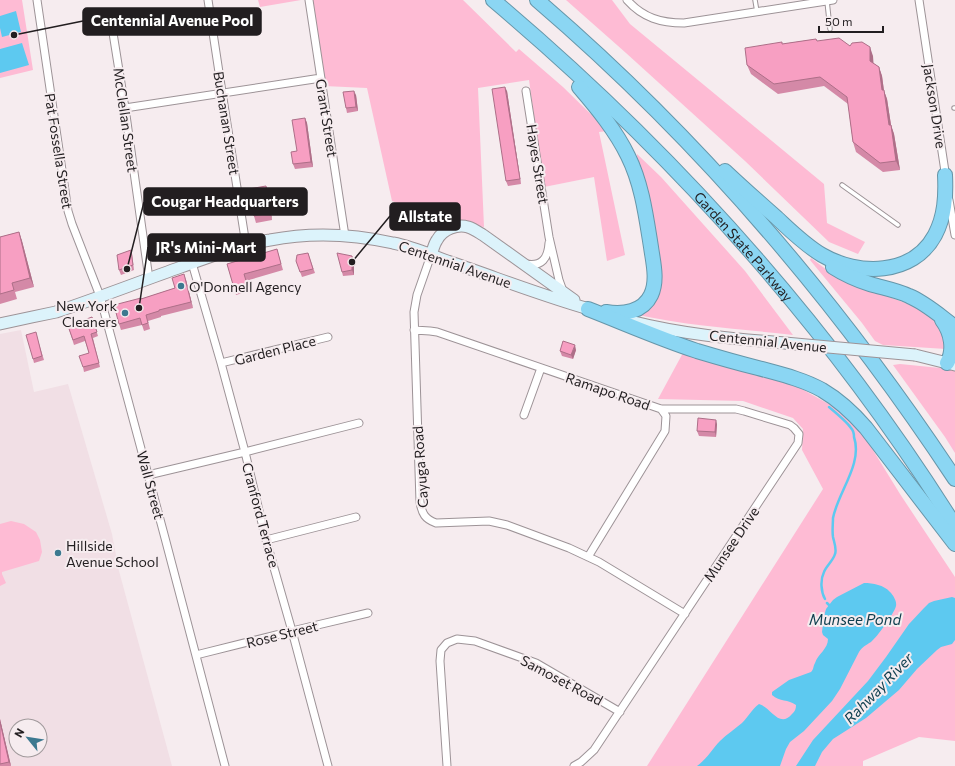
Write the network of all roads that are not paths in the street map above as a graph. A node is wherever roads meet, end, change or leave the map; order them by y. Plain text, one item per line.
1 (36, 0) edge
2 (208, 0) edge
3 (309, 0) edge
4 (493, 0) edge
5 (537, 0) edge
6 (628, 0) edge
7 (756, 0) edge
8 (830, 0) edge
9 (919, 0) edge
10 (757, 12) junction
11 (514, 18) junction
12 (830, 28) dead end
13 (113, 33) dead end
14 (321, 78) junction
15 (622, 78) junction
16 (526, 91) dead end
17 (222, 92) junction
18 (125, 108) junction
19 (945, 175) junction
20 (842, 185) dead end
21 (898, 225) dead end
22 (955, 235) edge
23 (346, 236) junction
24 (549, 237) junction
25 (799, 238) junction
26 (246, 245) junction
27 (431, 255) junction
28 (192, 263) junction
29 (522, 263) junction
30 (149, 279) junction
31 (564, 294) junction
32 (100, 296) junction
33 (588, 309) junction
34 (932, 309) junction
35 (0, 324) edge
36 (955, 328) edge
37 (414, 330) junction
38 (328, 337) dead end
39 (953, 359) edge
40 (221, 363) junction
41 (541, 368) junction
42 (661, 409) junction
43 (524, 415) dead end
44 (359, 423) dead end
45 (244, 452) junction
46 (148, 475) junction
47 (955, 479) edge
48 (356, 517) dead end
49 (955, 526) edge
50 (266, 540) junction
51 (955, 544) edge
52 (588, 557) junction
53 (368, 613) dead end
54 (685, 614) junction
55 (292, 631) junction
56 (196, 655) junction
57 (620, 712) junction
58 (225, 766) edge
59 (328, 766) edge
60 (447, 766) edge
61 (574, 766) edge

1 - 32 street, Pat Fossella Street
2 - 17 street, Buchanan Street
3 - 14 street, Grant Street
4 - 11 highway, Garden State Parkway
5 - 15 highway, Garden State Parkway
6 - 10 street
7 - 10 lane
8 - 10 street
8 - 12 lane
9 - 19 street, Jackson Drive
11 - 33 highway
11 - 49 highway, Garden State Parkway
13 - 18 street, McClellan Street
14 - 17 street
14 - 23 street, Grant Street
15 - 25 highway
15 - 47 highway, Garden State Parkway
16 - 24 street, Hayes Street
17 - 18 street
17 - 26 street, Buchanan Street
18 - 30 street, McClellan Street
19 - 22 street, Jackson Drive
19 - 25 highway
20 - 21 lane
23 - 26 main road, Centennial Avenue
23 - 27 main road, Centennial Avenue
24 - 29 street, Hayes Street
24 - 31 street, Hayes Street
25 - 34 highway
26 - 28 main road, Centennial Avenue
27 - 29 main road
27 - 33 main road, Centennial Avenue
27 - 37 street, Cayuga Road
28 - 30 main road, Centennial Avenue
28 - 40 street, Cranford Terrace
29 - 31 main road
30 - 32 main road, Centennial Avenue
31 - 33 main road
32 - 35 main road, Centennial Avenue
32 - 46 street, Wall Street
33 - 39 main road, Centennial Avenue, bridge
33 - 51 highway
34 - 36 highway
34 - 39 highway
37 - 41 street, Ramapo Road
37 - 52 street, Cayuga Road
38 - 40 street, Garden Place
40 - 45 street, Cranford Terrace
41 - 42 street, Ramapo Road
41 - 43 street
42 - 52 street, Ramapo Road
42 - 54 street, Munsee Drive
44 - 45 street
45 - 46 street
45 - 50 street, Cranford Terrace
46 - 56 street, Wall Street
48 - 50 street
50 - 55 street, Cranford Terrace
52 - 54 street, Cayuga Road
53 - 55 street, Rose Street
54 - 57 street, Munsee Drive
55 - 56 street, Rose Street
55 - 59 street, Cranford Terrace
56 - 58 street, Wall Street
57 - 60 street, Samoset Road
57 - 61 street, Munsee Drive

